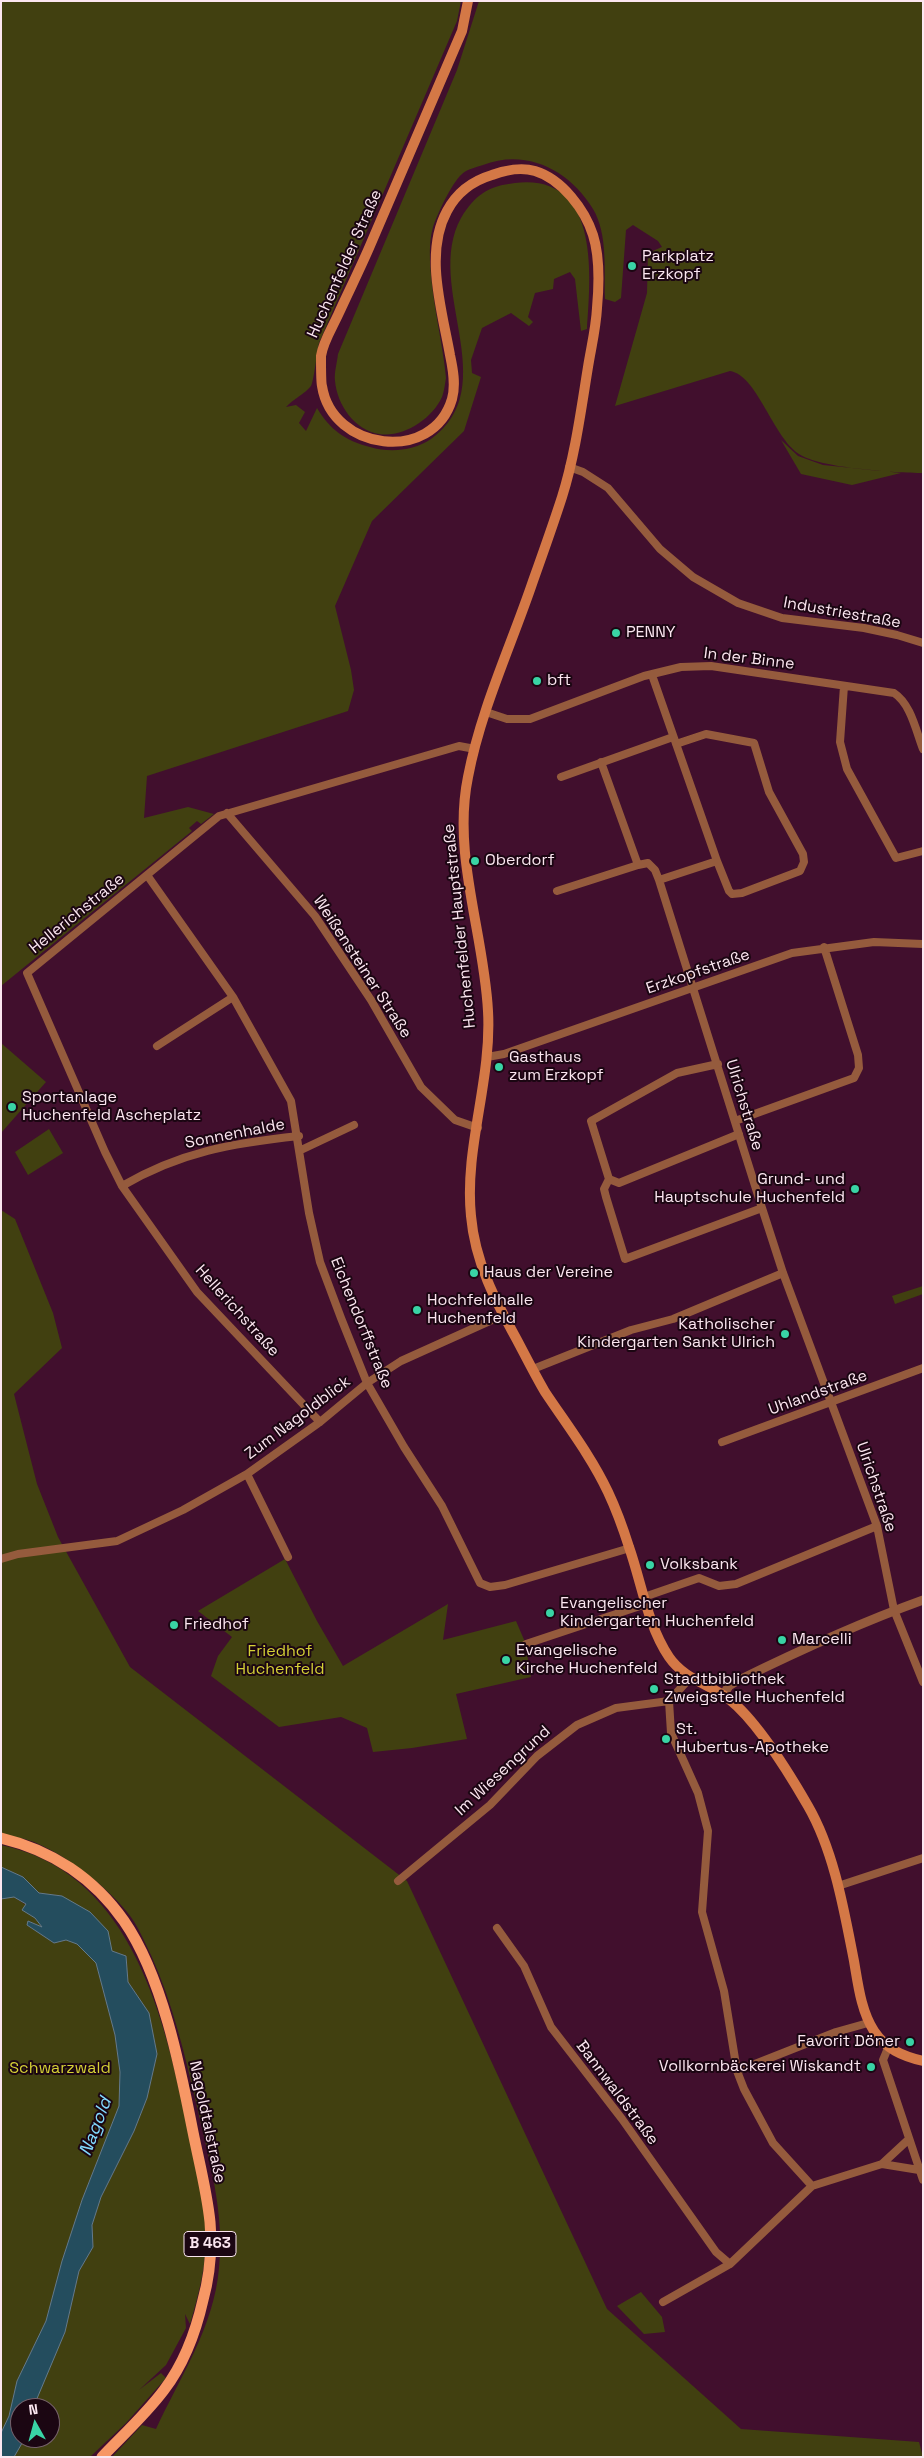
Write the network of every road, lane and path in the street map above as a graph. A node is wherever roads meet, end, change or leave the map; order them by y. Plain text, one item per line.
1 (468, 1) edge
2 (569, 467) junction
3 (542, 554) joint
4 (923, 643) edge
5 (652, 675) junction
6 (844, 686) junction
7 (486, 712) junction
8 (675, 740) junction
9 (475, 749) junction
10 (923, 749) edge
11 (601, 762) junction
12 (561, 777) dead end
13 (227, 813) junction
14 (923, 851) edge
15 (717, 861) junction
16 (638, 864) junction
17 (147, 875) junction
18 (659, 880) junction
19 (557, 891) dead end
20 (922, 946) edge
21 (824, 948) junction
22 (692, 989) junction
23 (233, 997) junction
24 (158, 1046) dead end
25 (487, 1057) junction
26 (718, 1064) junction
27 (735, 1121) junction
28 (354, 1125) dead end
29 (478, 1128) junction
30 (739, 1134) junction
31 (299, 1136) junction
32 (301, 1150) junction
33 (609, 1178) junction
34 (122, 1186) junction
35 (762, 1208) junction
36 (783, 1273) junction
37 (503, 1315) junction
38 (533, 1369) junction
39 (922, 1370) edge
40 (367, 1383) junction
41 (832, 1402) junction
42 (320, 1422) junction
43 (722, 1442) dead end
44 (247, 1474) junction
45 (877, 1526) junction
46 (630, 1548) junction
47 (288, 1557) dead end
48 (1, 1559) edge
49 (923, 1600) edge
50 (645, 1601) junction
51 (894, 1610) junction
52 (526, 1644) dead end
53 (690, 1678) junction
54 (923, 1682) edge
55 (724, 1695) junction
56 (669, 1701) junction
57 (1, 1838) edge
58 (923, 1858) edge
59 (398, 1881) dead end
60 (838, 1886) junction
61 (498, 1928) dead end
62 (868, 2022) junction
63 (888, 2048) junction
64 (923, 2060) edge
65 (737, 2071) junction
66 (909, 2139) junction
67 (882, 2164) junction
68 (919, 2170) junction
69 (923, 2180) edge
70 (812, 2186) junction
71 (730, 2264) junction
72 (663, 2302) dead end
73 (102, 2457) edge

1 - 2 main road, Huchenfelder Straße
2 - 3 main road, Huchenfelder Straße
2 - 4 street, Industriestraße
3 - 7 main road, Huchenfelder Hauptstraße
5 - 6 street, In der Binne
5 - 7 street, In der Binne
5 - 8 street
6 - 10 street, In der Binne
6 - 14 street
7 - 9 main road, Huchenfelder Hauptstraße
8 - 11 street
8 - 15 street
8 - 15 street
9 - 13 street, Hellerichstraße
9 - 25 main road, Huchenfelder Hauptstraße
11 - 12 street
11 - 16 street
13 - 17 street, Hellerichstraße
13 - 29 street, Weißensteiner Straße
15 - 18 street
16 - 18 street
16 - 19 street
17 - 23 street, Eichendorffstraße
17 - 34 street, Hellerichstraße
18 - 22 street, Ulrichstraße
20 - 21 street, Erzkopfstraße
21 - 22 street, Erzkopfstraße
21 - 27 street
22 - 25 street, Erzkopfstraße
22 - 26 street, Ulrichstraße
23 - 24 street
23 - 31 street, Eichendorffstraße
25 - 29 main road, Huchenfelder Hauptstraße
26 - 27 street, Ulrichstraße
26 - 33 street
27 - 30 street, Ulrichstraße
28 - 32 street
29 - 37 main road, Huchenfelder Hauptstraße
30 - 33 street
30 - 35 street, Ulrichstraße
31 - 32 street, Eichendorffstraße
31 - 34 street, Sonnenhalde
32 - 40 street, Eichendorffstraße
33 - 35 street
34 - 42 street, Hellerichstraße
35 - 36 street, Ulrichstraße
36 - 38 street
36 - 41 street, Ulrichstraße
37 - 38 main road, Huchenfelder Hauptstraße
37 - 40 street, Zum Nagoldblick
38 - 46 main road, Huchenfelder Hauptstraße
39 - 41 street, Uhlandstraße
40 - 42 street, Zum Nagoldblick
40 - 46 street, Eichendorffstraße
41 - 43 street, Uhlandstraße
41 - 45 street, Ulrichstraße
42 - 44 street, Zum Nagoldblick
44 - 47 street, Zum Nagoldblick
44 - 48 street
45 - 50 street
45 - 51 street, Ulrichstraße
46 - 50 main road, Huchenfelder Hauptstraße
49 - 51 street
50 - 52 street
50 - 53 main road, Huchenfelder Hauptstraße
51 - 54 street, Ulrichstraße
51 - 55 street
53 - 55 main road, Huchenfelder Hauptstraße
53 - 56 street
55 - 60 main road, Huchenfelder Hauptstraße
56 - 59 street, Im Wiesengrund
56 - 65 street
57 - 73 main road, Nagoldtalstraße / B 463
58 - 60 street
60 - 62 main road, Huchenfelder Hauptstraße
61 - 71 street, Bannwaldstraße
62 - 63 main road, Huchenfelder Hauptstraße
62 - 65 street
63 - 64 main road, Huchenfelder Hauptstraße
63 - 66 street
65 - 70 street
66 - 67 street
66 - 68 street
67 - 68 street
67 - 70 street
68 - 69 street
70 - 71 street
71 - 72 street

